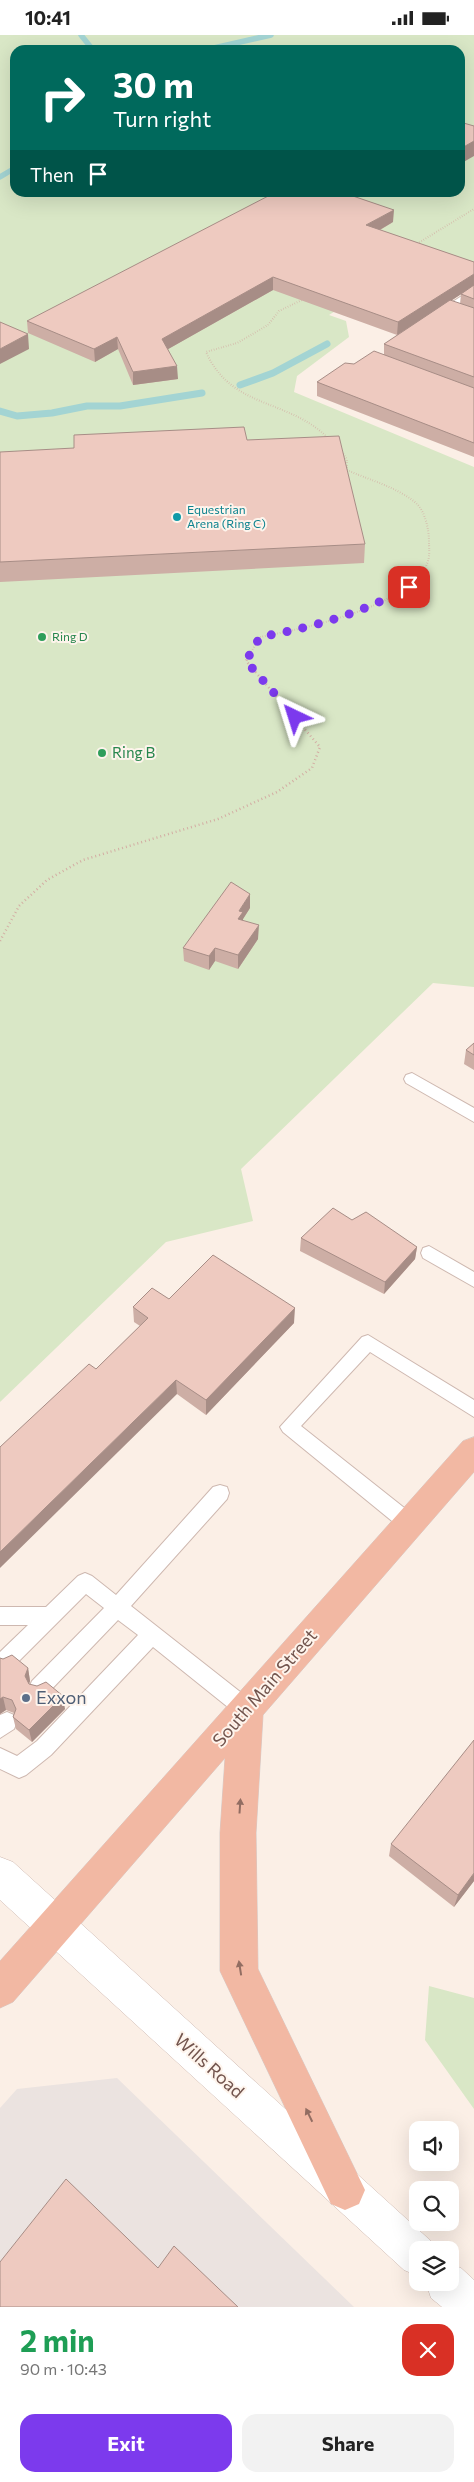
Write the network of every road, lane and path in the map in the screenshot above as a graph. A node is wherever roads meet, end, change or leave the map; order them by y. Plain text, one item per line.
1 (474, 209) edge
2 (409, 249) edge
3 (474, 291) edge
4 (310, 296) edge
5 (449, 308) junction
6 (466, 314) edge
7 (433, 318) edge
8 (334, 443) edge
9 (341, 450) edge
10 (0, 941) edge
11 (412, 1079) dead end
12 (474, 1116) edge
13 (429, 1253) dead end
14 (474, 1280) edge
15 (474, 1409) edge
16 (474, 1450) edge
17 (220, 1493) dead end
18 (410, 1524) junction
19 (117, 1608) junction
20 (0, 1615) edge
21 (52, 1616) junction
22 (152, 1634) junction
23 (6, 1661) edge
24 (39, 1688) edge
25 (246, 1709) junction
26 (0, 1758) edge
27 (0, 1875) edge
28 (55, 1925) junction
29 (0, 1989) edge
30 (346, 2190) junction
31 (409, 2248) edge
32 (455, 2291) edge
33 (473, 2307) edge

1 - 2 path
3 - 5 lane
4 - 8 path
5 - 6 lane
5 - 7 lane
9 - 10 path
11 - 12 lane
13 - 14 lane
15 - 18 lane
16 - 18 highway, South Main Street
17 - 19 lane
18 - 25 highway, South Main Street
19 - 21 lane
19 - 22 lane
19 - 24 lane
20 - 21 lane
21 - 23 lane
22 - 25 lane
22 - 26 lane
25 - 28 highway, South Main Street
30 -> 25 highway
27 - 28 street, Wills Road
28 - 29 highway, South Main Street
28 - 30 street, Wills Road
30 - 31 street, Wills Road
32 - 33 street

